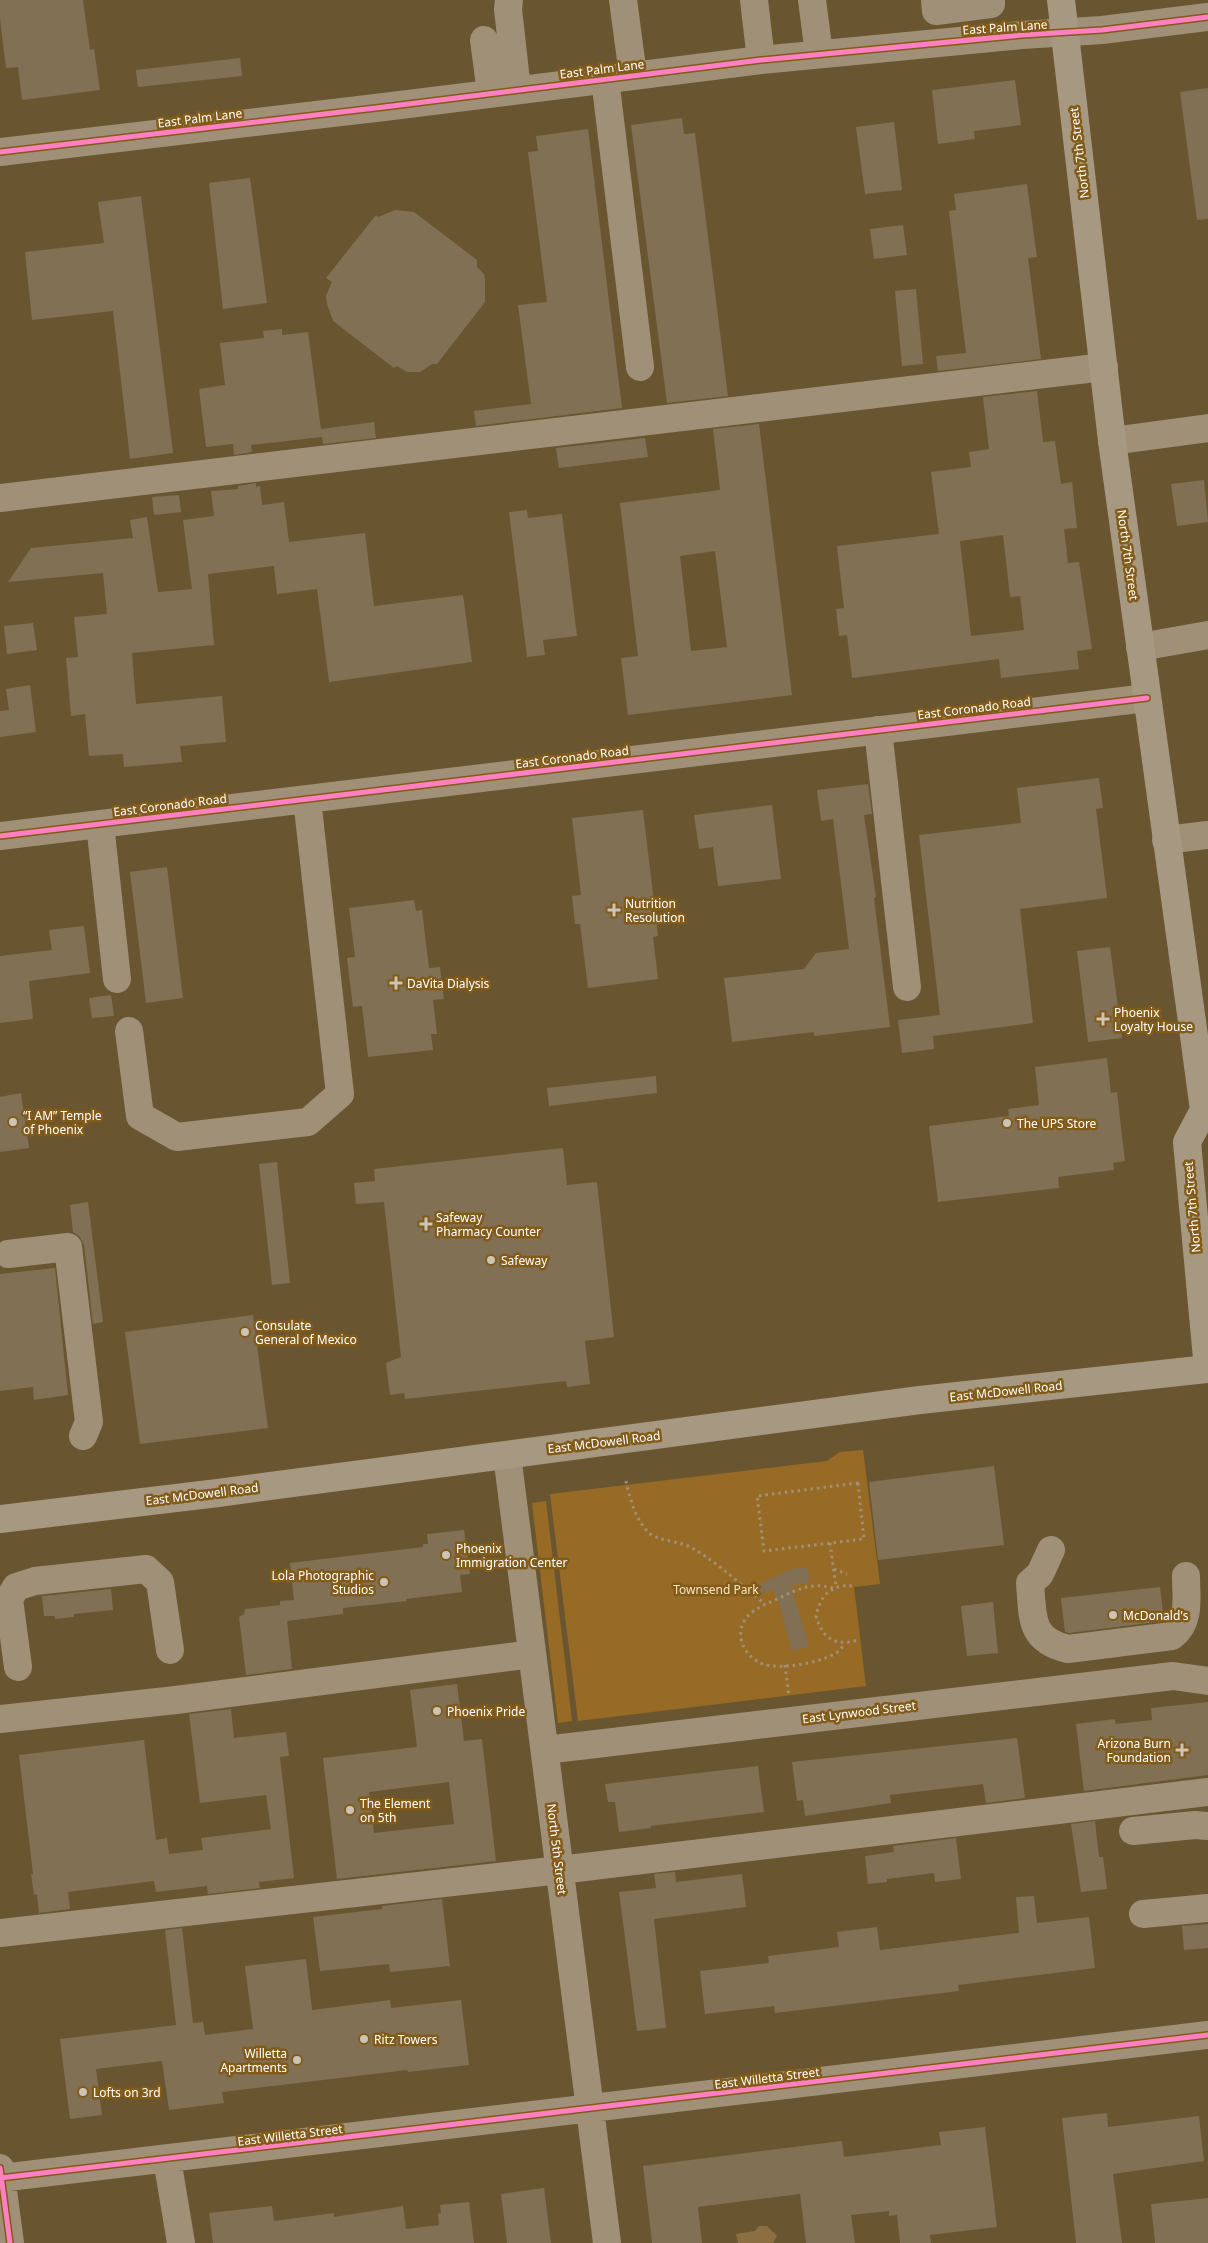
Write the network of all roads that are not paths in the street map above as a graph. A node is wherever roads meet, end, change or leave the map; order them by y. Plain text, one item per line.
1 (509, 0) edge
2 (623, 0) edge
3 (754, 0) edge
4 (812, 0) edge
5 (990, 0) edge
6 (1061, 0) edge
7 (945, 4) edge
8 (1208, 17) edge
9 (1066, 33) junction
10 (484, 40) dead end
11 (957, 41) junction
12 (819, 54) junction
13 (761, 60) junction
14 (633, 75) junction
15 (605, 79) junction
16 (504, 92) junction
17 (0, 152) edge
18 (640, 367) dead end
19 (1104, 367) junction
20 (1207, 435) edge
21 (1112, 441) junction
22 (0, 498) edge
23 (1208, 635) edge
24 (1140, 647) junction
25 (1146, 698) junction
26 (878, 730) junction
27 (307, 799) junction
28 (100, 824) junction
29 (1208, 835) edge
30 (0, 836) edge
31 (1166, 840) junction
32 (117, 979) dead end
33 (907, 987) dead end
34 (130, 1031) dead end
35 (1201, 1035) edge
36 (1206, 1112) edge
37 (8, 1254) dead end
38 (1208, 1369) edge
39 (83, 1436) dead end
40 (507, 1454) junction
41 (0, 1519) edge
42 (1045, 1562) dead end
43 (1186, 1576) dead end
44 (170, 1650) dead end
45 (532, 1654) junction
46 (1208, 1664) edge
47 (18, 1668) dead end
48 (1172, 1676) junction
49 (1208, 1681) edge
50 (0, 1719) edge
51 (545, 1750) junction
52 (1208, 1792) edge
53 (1208, 1826) edge
54 (1133, 1831) dead end
55 (560, 1870) junction
56 (1208, 1908) edge
57 (1143, 1914) dead end
58 (0, 1932) edge
59 (1208, 2035) edge
60 (588, 2110) junction
61 (167, 2159) junction
62 (0, 2175) edge
63 (10, 2243) edge
64 (181, 2243) edge
65 (607, 2243) edge

1 - 16 street
2 - 14 street
3 - 13 street
4 - 12 street
5 - 7 street
6 - 9 main road, North 7th Street
7 - 11 street
8 - 9 street, East Palm Lane
9 - 11 street, East Palm Lane
9 - 19 main road, North 7th Street
10 - 16 street
11 - 12 street, East Palm Lane
12 - 13 street, East Palm Lane
13 - 14 street, East Palm Lane
14 - 15 street, East Palm Lane
15 - 16 street, East Palm Lane
15 - 18 street
16 - 17 street, East Palm Lane
19 - 21 main road, North 7th Street
19 - 22 street
20 - 21 street
21 - 24 main road, North 7th Street
23 - 24 street
24 - 25 main road, North 7th Street
25 - 26 street, East Coronado Road
25 - 31 main road, North 7th Street
26 - 27 street, East Coronado Road
26 - 33 street
27 - 28 street, East Coronado Road
27 - 34 street
28 - 30 street, East Coronado Road
28 - 32 street
29 - 31 street
31 - 35 main road, North 7th Street
35 - 36 main road, North 7th Street
36 - 38 main road, North 7th Street
37 - 39 street
38 - 40 main road, East McDowell Road
40 - 41 main road, East McDowell Road
40 - 45 street, North 5th Street
42 - 43 street
44 - 47 street
45 - 50 street
45 - 51 street, North 5th Street
46 - 48 street, East Lynwood Street
48 - 49 street, East Lynwood Street
48 - 51 street, East Lynwood Street
51 - 55 street, North 5th Street
52 - 55 street
53 - 54 street
55 - 58 street
55 - 60 street, North 5th Street
56 - 57 street
59 - 60 street, East Willetta Street
60 - 61 street, East Willetta Street
60 - 65 street, North 5th Street
61 - 62 street, East Willetta Street
61 - 64 street
62 - 63 street

